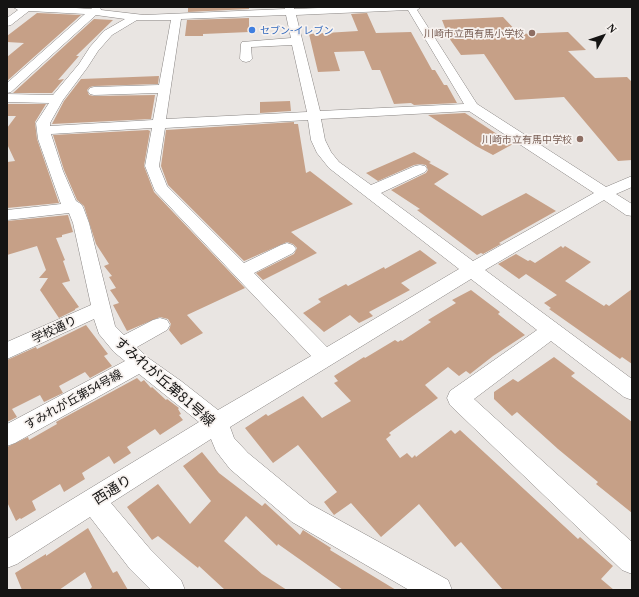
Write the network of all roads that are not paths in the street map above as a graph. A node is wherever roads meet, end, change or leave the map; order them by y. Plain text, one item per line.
1 (18, 7) edge
2 (28, 7) edge
3 (149, 7) edge
4 (411, 7) edge
5 (416, 7) edge
6 (96, 10) edge
7 (290, 10) edge
8 (177, 16) junction
9 (135, 18) junction
10 (7, 22) edge
11 (297, 42) junction
12 (246, 59) dead end
13 (7, 89) edge
14 (164, 89) junction
15 (94, 91) dead end
16 (7, 98) edge
17 (57, 99) junction
18 (472, 107) junction
19 (314, 115) junction
20 (158, 124) junction
21 (44, 130) junction
22 (420, 169) dead end
23 (632, 180) edge
24 (369, 192) junction
25 (605, 193) junction
26 (74, 207) junction
27 (632, 211) edge
28 (7, 215) edge
29 (287, 250) dead end
30 (472, 270) junction
31 (241, 272) junction
32 (101, 308) junction
33 (160, 325) dead end
34 (551, 330) junction
35 (121, 346) junction
36 (7, 351) edge
37 (325, 358) junction
38 (140, 363) junction
39 (632, 391) edge
40 (217, 424) junction
41 (7, 436) edge
42 (94, 500) junction
43 (7, 554) edge
44 (632, 560) edge
45 (171, 590) edge
46 (438, 590) edge

1 - 2 street
2 - 6 street
2 - 10 street
3 - 9 street
4 - 5 street
4 - 7 street
4 - 18 street
6 - 9 street
6 - 13 street
7 - 8 street
7 - 11 street
8 - 9 street
8 - 14 street
9 - 17 street
11 - 12 street
11 - 19 street
14 - 15 street
14 - 20 street
16 - 17 street
17 - 21 street
18 - 19 street
18 - 25 street
19 - 20 street
19 - 24 street
20 - 21 street
20 - 31 street
21 - 26 street, すみれが丘第81号線
22 - 24 street
23 - 25 street, 西通り
24 - 30 street
25 - 27 street
25 - 30 street, 西通り
26 - 28 street
26 - 32 street, すみれが丘第81号線
29 - 31 street
30 - 34 street
30 - 37 street, 西通り
31 - 37 street
32 - 35 street, すみれが丘第81号線
32 - 36 street, 学校通り
33 - 35 street
34 - 39 street
34 - 44 street
35 - 38 street, すみれが丘第81号線
37 - 40 street, 西通り
38 - 40 street, すみれが丘第81号線
38 - 41 street, すみれが丘第54号線
40 - 42 street, 西通り
40 - 46 street, すみれが丘第81号線
42 - 43 street, 西通り
42 - 45 street

